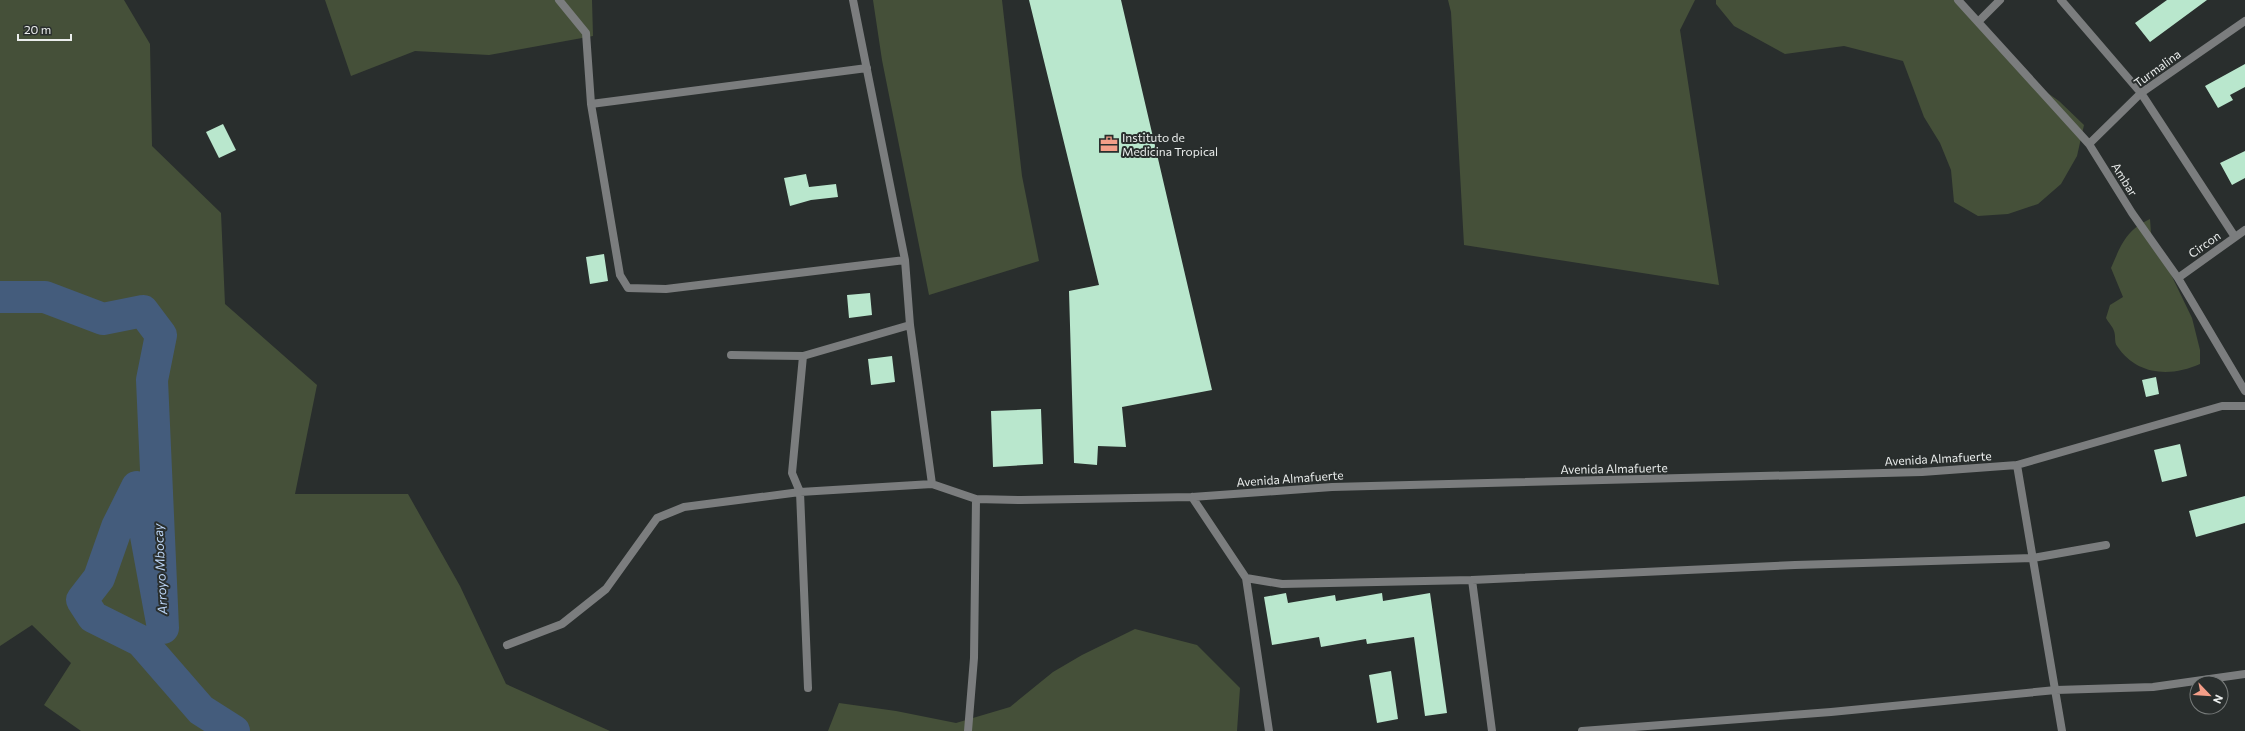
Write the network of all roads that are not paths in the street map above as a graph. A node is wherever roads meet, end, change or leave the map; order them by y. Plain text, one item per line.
1 (559, 0) edge
2 (853, 0) edge
3 (1958, 0) edge
4 (2000, 0) edge
5 (2061, 0) edge
6 (1979, 21) junction
7 (2245, 21) edge
8 (867, 68) junction
9 (2141, 93) junction
10 (591, 104) junction
11 (2089, 144) junction
12 (2245, 230) edge
13 (2235, 237) junction
14 (905, 260) junction
15 (2178, 278) junction
16 (910, 325) junction
17 (731, 355) dead end
18 (803, 356) junction
19 (2245, 391) edge
20 (2245, 406) edge
21 (2017, 465) junction
22 (932, 484) junction
23 (800, 492) junction
24 (1192, 497) junction
25 (976, 499) junction
26 (2106, 545) dead end
27 (2033, 558) junction
28 (1246, 578) junction
29 (1472, 580) junction
30 (507, 645) dead end
31 (2245, 674) edge
32 (808, 688) dead end
33 (2056, 690) junction
34 (968, 731) edge
35 (1270, 731) edge
36 (1492, 731) edge
37 (1582, 731) edge
38 (2062, 731) edge

1 - 10 street
2 - 8 street
3 - 6 street, Ambar
4 - 6 street
5 - 9 street
6 - 11 street, Ambar
7 - 9 street, Turmalina
8 - 10 street
8 - 14 street
9 - 11 street, Turmalina
9 - 13 street
10 - 14 street
11 - 15 street, Ambar
12 - 13 street, Circon
13 - 15 street, Circon
14 - 16 street
15 - 19 street, Ambar
16 - 18 street
16 - 22 street
17 - 18 street
18 - 23 street
20 - 21 street, Avenida Almafuerte
21 - 24 street, Avenida Almafuerte
21 - 27 street
22 - 23 street
22 - 25 street, Avenida Almafuerte
23 - 30 street
23 - 32 street
24 - 25 street, Avenida Almafuerte
24 - 28 street
25 - 34 street
26 - 27 street
27 - 29 street
27 - 33 street
28 - 29 street
28 - 35 street
29 - 36 street
31 - 33 street
33 - 37 street
33 - 38 street

